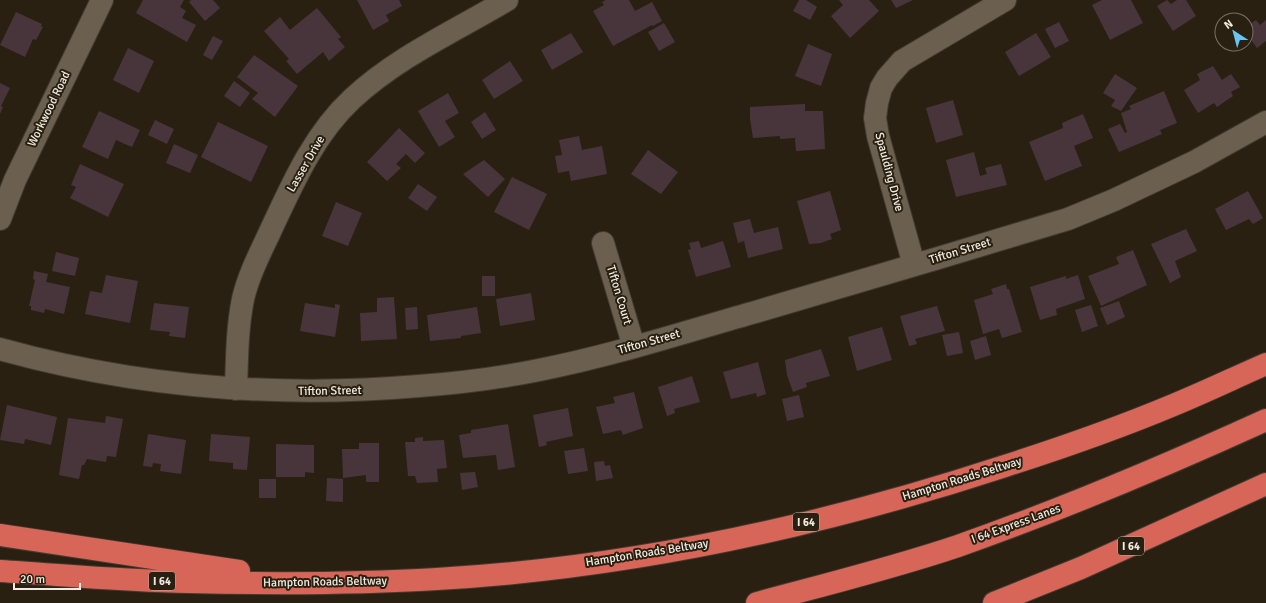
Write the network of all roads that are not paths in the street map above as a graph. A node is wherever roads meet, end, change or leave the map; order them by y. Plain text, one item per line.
1 (102, 0) edge
2 (507, 0) edge
3 (1005, 0) edge
4 (1266, 122) edge
5 (0, 219) edge
6 (603, 243) dead end
7 (914, 265) junction
8 (634, 347) junction
9 (0, 349) edge
10 (1266, 364) edge
11 (236, 389) junction
12 (1266, 420) edge
13 (1266, 484) edge
14 (0, 535) edge
15 (0, 571) edge
16 (324, 584) junction
17 (757, 603) edge
18 (994, 603) edge

1 - 5 street, Workwood Road
2 - 11 street, Lasser Drive
3 - 7 street, Spaulding Drive
4 - 7 street, Tifton Street
6 - 8 street, Tifton Court
7 - 8 street, Tifton Street
8 - 11 street, Tifton Street
9 - 11 street, Tifton Street
10 - 16 highway, Hampton Roads Beltway / I 64
12 - 17 highway, I 64 Express Lanes
13 - 18 highway, I 64
14 - 16 highway
15 - 16 highway, Hampton Roads Beltway / I 64

